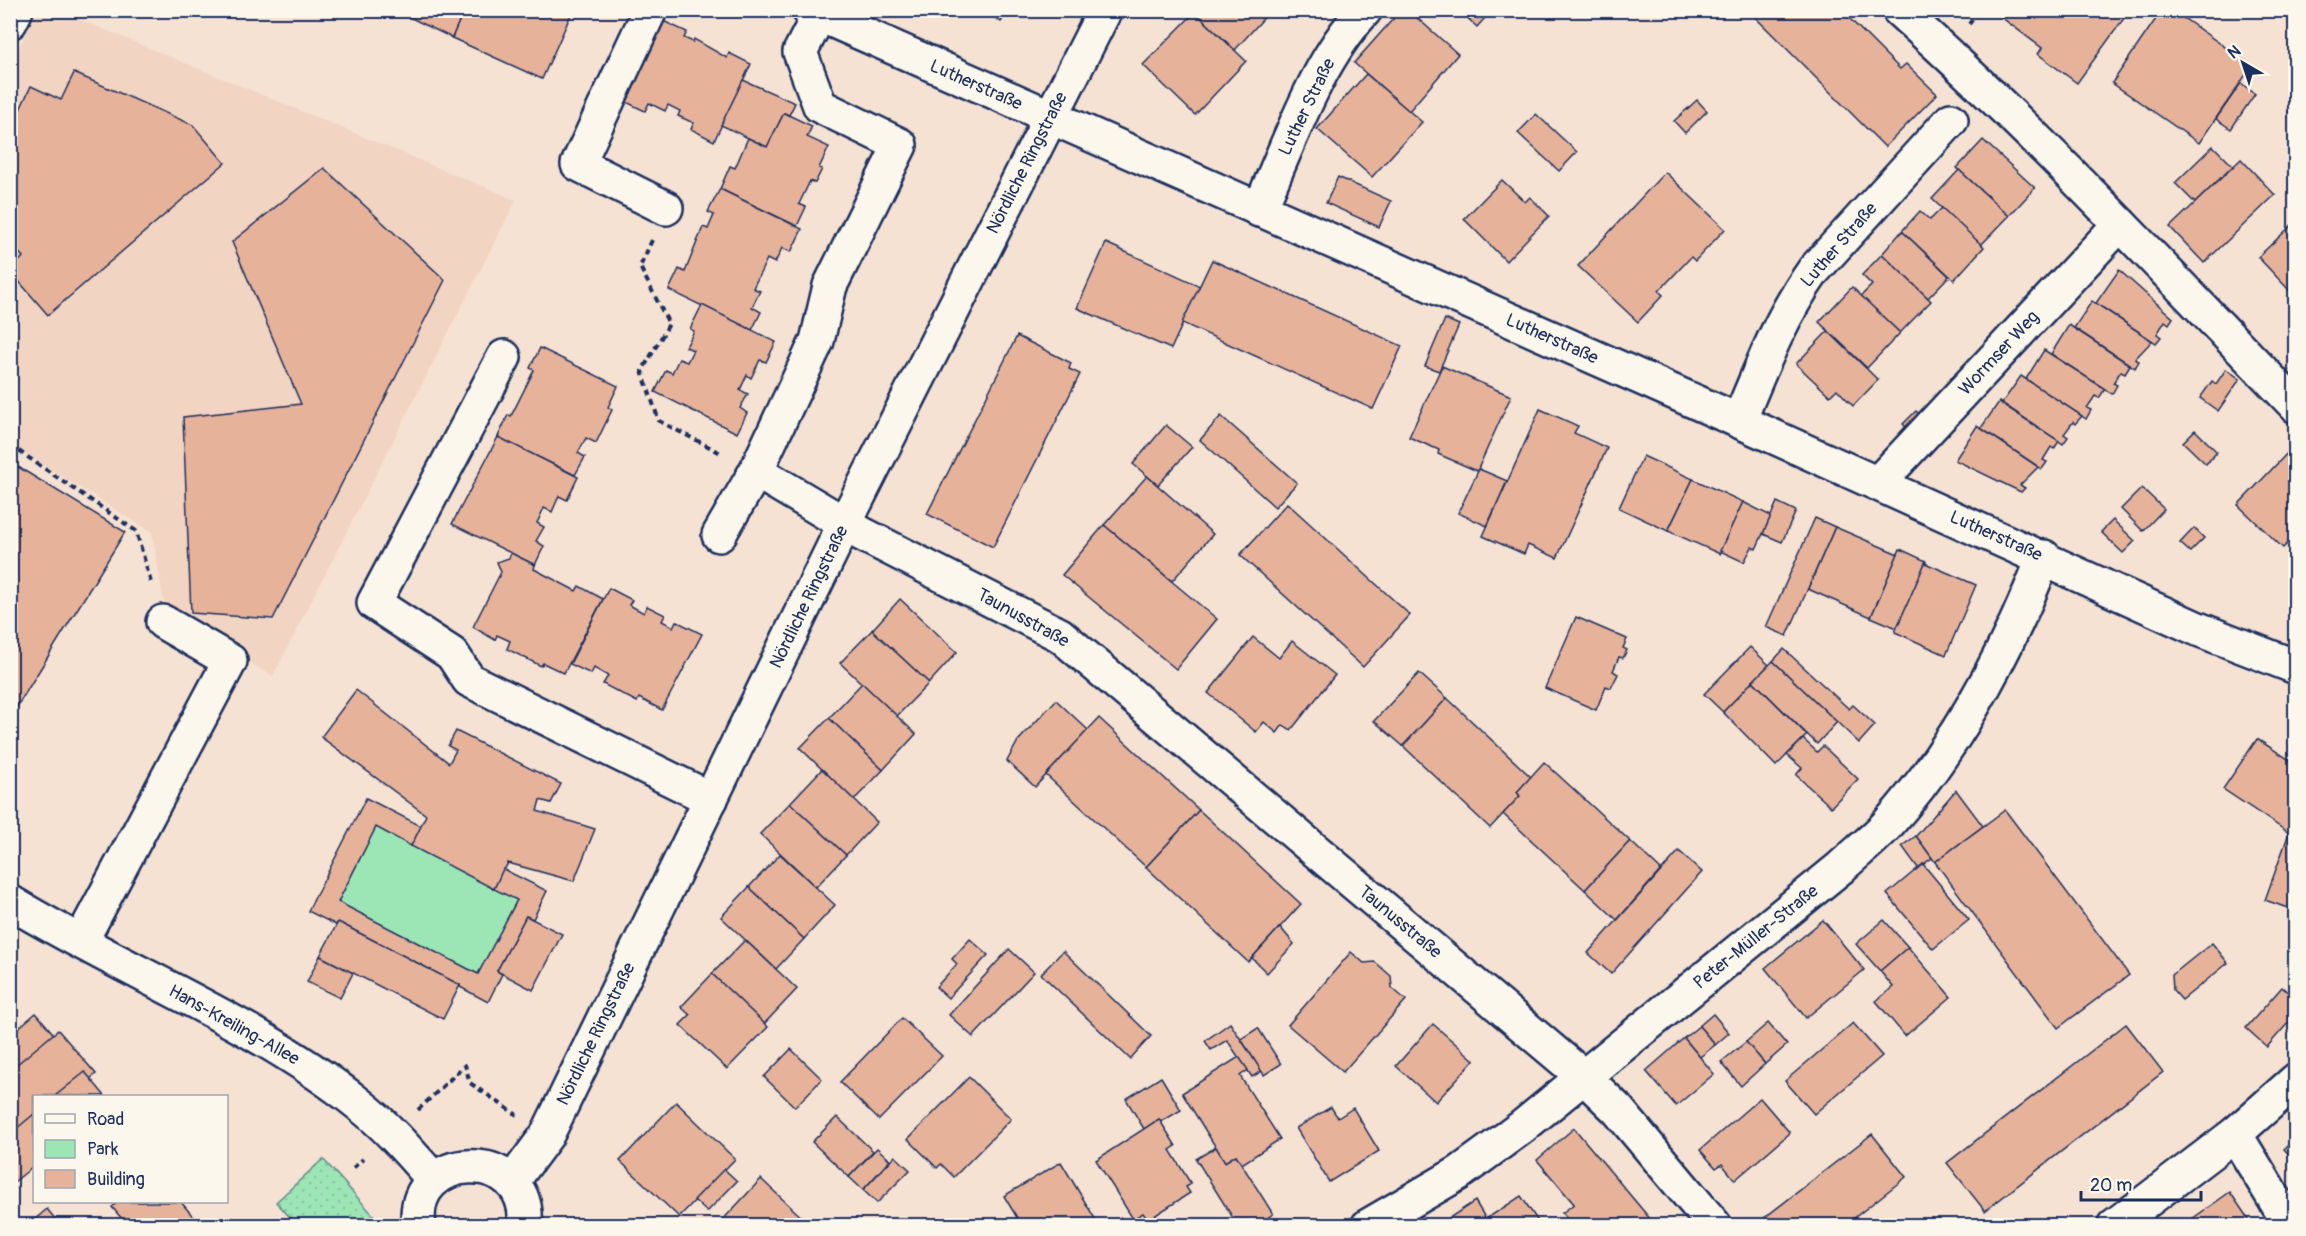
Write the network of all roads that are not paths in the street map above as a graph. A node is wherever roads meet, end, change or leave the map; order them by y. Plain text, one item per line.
1 (16, 10) edge
2 (650, 10) edge
3 (1105, 10) edge
4 (1365, 10) edge
5 (1899, 10) edge
6 (814, 13) edge
7 (10, 22) edge
8 (1050, 117) junction
9 (1951, 120) dead end
10 (666, 208) road end
11 (1259, 210) junction
12 (2120, 224) junction
13 (504, 357) dead end
14 (2295, 406) edge
15 (1739, 421) junction
16 (756, 471) junction
17 (1878, 483) junction
18 (845, 523) junction
19 (719, 535) dead end
20 (2044, 557) junction
21 (163, 622) road end
22 (2295, 667) edge
23 (711, 799) junction
24 (10, 902) edge
25 (81, 941) junction
26 (1585, 1078) junction
27 (2295, 1080) edge
28 (2235, 1134) junction
29 (434, 1180) junction
30 (512, 1182) junction
31 (419, 1226) edge
32 (525, 1226) edge
33 (1368, 1226) edge
34 (1714, 1226) edge
35 (2114, 1226) edge
36 (2291, 1226) edge

1 - 7 street
2 - 10 street
3 - 8 street, Nördliche Ringstraße
4 - 11 street, Luther Straße
5 - 12 street
6 - 8 street, Lutherstraße
6 - 16 street
8 - 11 street, Lutherstraße
8 - 18 street, Nördliche Ringstraße
9 - 15 street, Luther Straße
11 - 15 street, Lutherstraße
12 - 14 street
12 - 17 street, Wormser Weg
13 - 23 street
15 - 17 street, Lutherstraße
16 - 18 street, Taunusstraße
16 - 19 street
17 - 20 street, Lutherstraße
18 - 23 street, Nördliche Ringstraße
18 - 26 street, Taunusstraße
20 - 22 street, Lutherstraße
20 - 26 street, Peter-Müller-Straße
21 - 25 street
23 - 30 street, Nördliche Ringstraße
24 - 25 street, Hans-Kreiling-Allee
25 - 29 street, Hans-Kreiling-Allee
26 - 33 street, Peter-Müller-Straße
26 - 34 street, Taunusstraße
27 - 28 street
28 - 35 street
28 - 36 street
29 - 30 street
29 - 31 street
30 - 32 street

